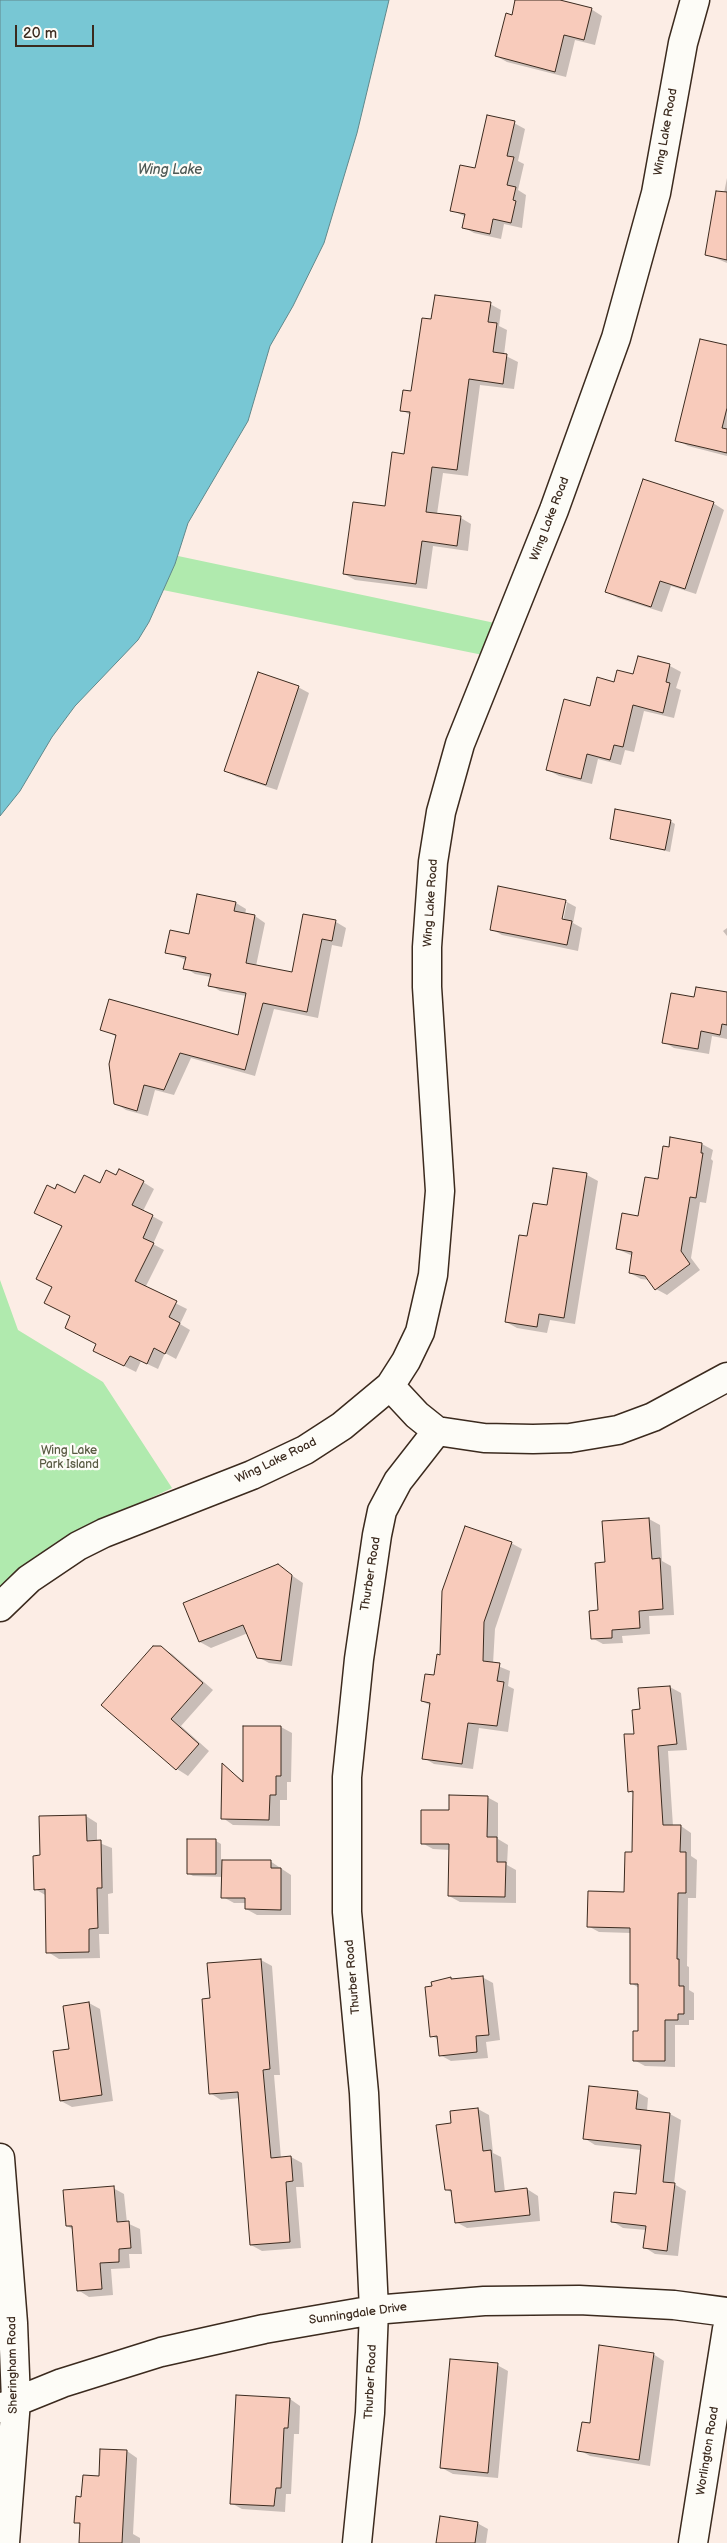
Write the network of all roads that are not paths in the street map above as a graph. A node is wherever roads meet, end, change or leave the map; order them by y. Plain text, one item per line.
1 (694, 0) edge
2 (727, 1376) edge
3 (390, 1386) junction
4 (437, 1431) junction
5 (0, 1607) edge
6 (0, 2158) edge
7 (374, 2310) junction
8 (727, 2312) edge
9 (727, 2329) edge
10 (8, 2404) edge
11 (5, 2543) edge
12 (357, 2543) edge
13 (693, 2543) edge

1 - 3 street, Wing Lake Road
2 - 4 street
3 - 4 street
3 - 5 street, Wing Lake Road
4 - 7 street, Thurber Road
6 - 10 street, Sheringham Road
7 - 8 street, Sunningdale Drive
7 - 10 street, Sunningdale Drive
7 - 12 street, Thurber Road
9 - 13 street, Worlington Road
10 - 11 street, Sheringham Road

